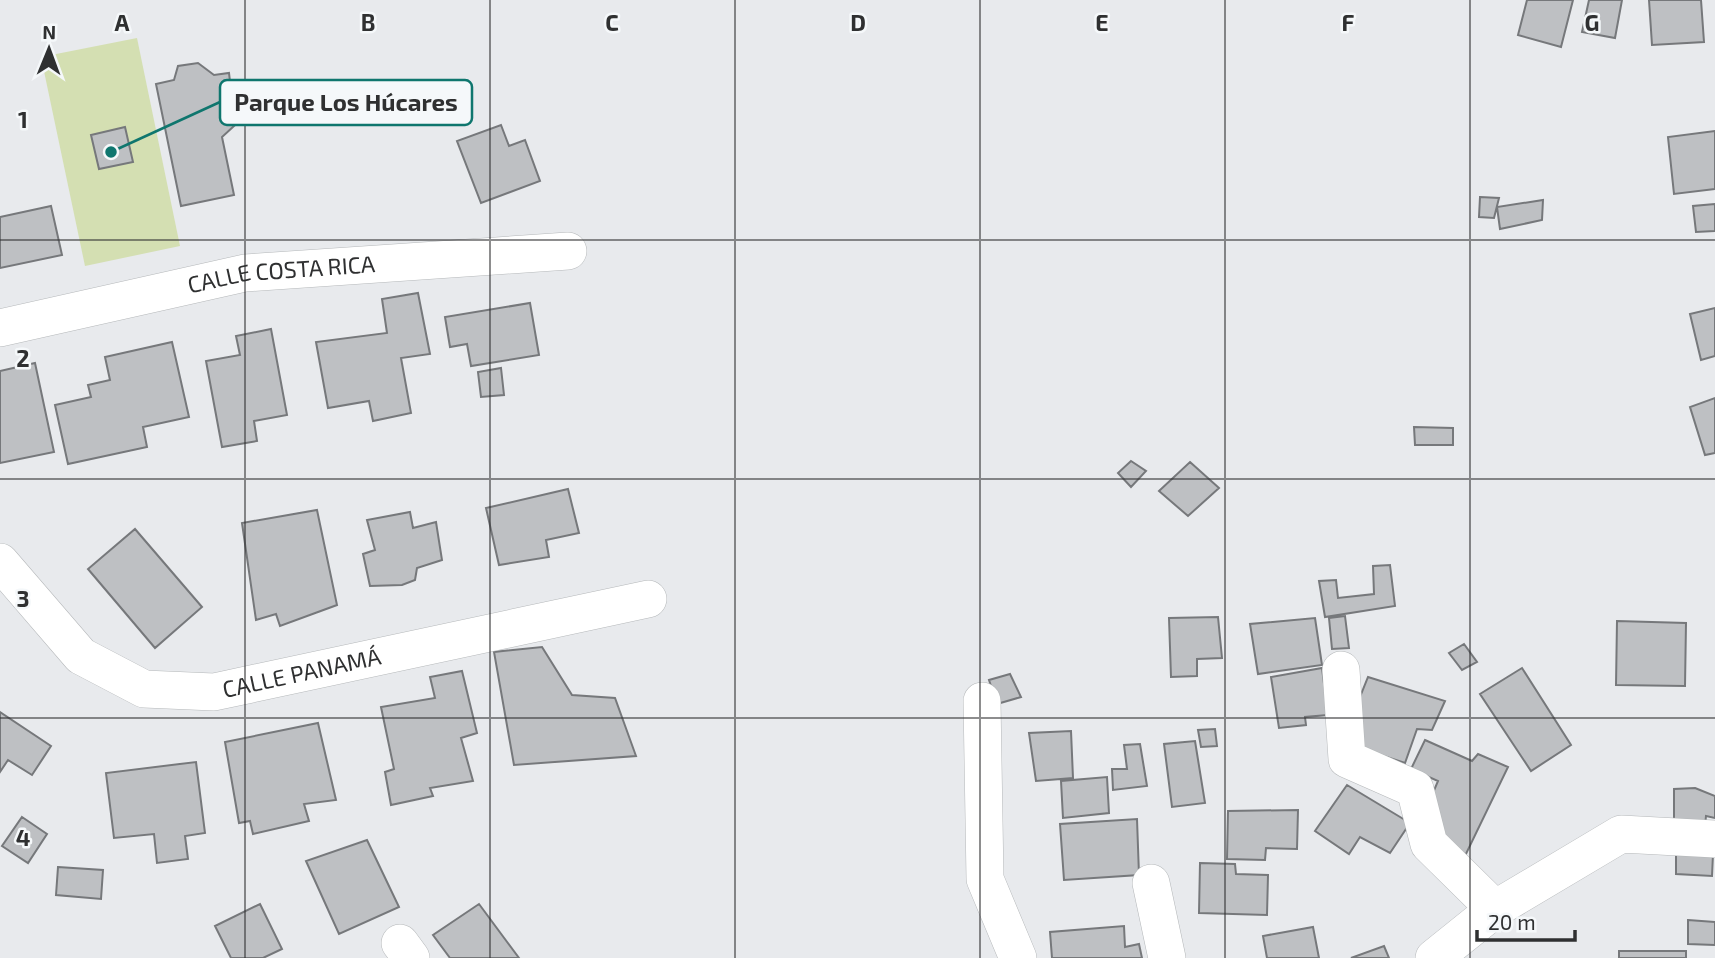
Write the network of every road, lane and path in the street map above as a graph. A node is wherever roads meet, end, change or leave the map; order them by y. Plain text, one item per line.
1 (568, 251) dead end
2 (0, 328) edge
3 (0, 562) edge
4 (648, 599) dead end
5 (1341, 670) dead end
6 (982, 701) dead end
7 (1715, 839) edge
8 (1151, 883) dead end
9 (1495, 909) junction
10 (1018, 958) edge
11 (1167, 958) edge
12 (1434, 958) edge

1 - 2 street, CALLE COSTA RICA
3 - 4 street, CALLE PANAMÁ
5 - 9 street
6 - 10 street
7 - 9 street
8 - 11 street
9 - 12 street

